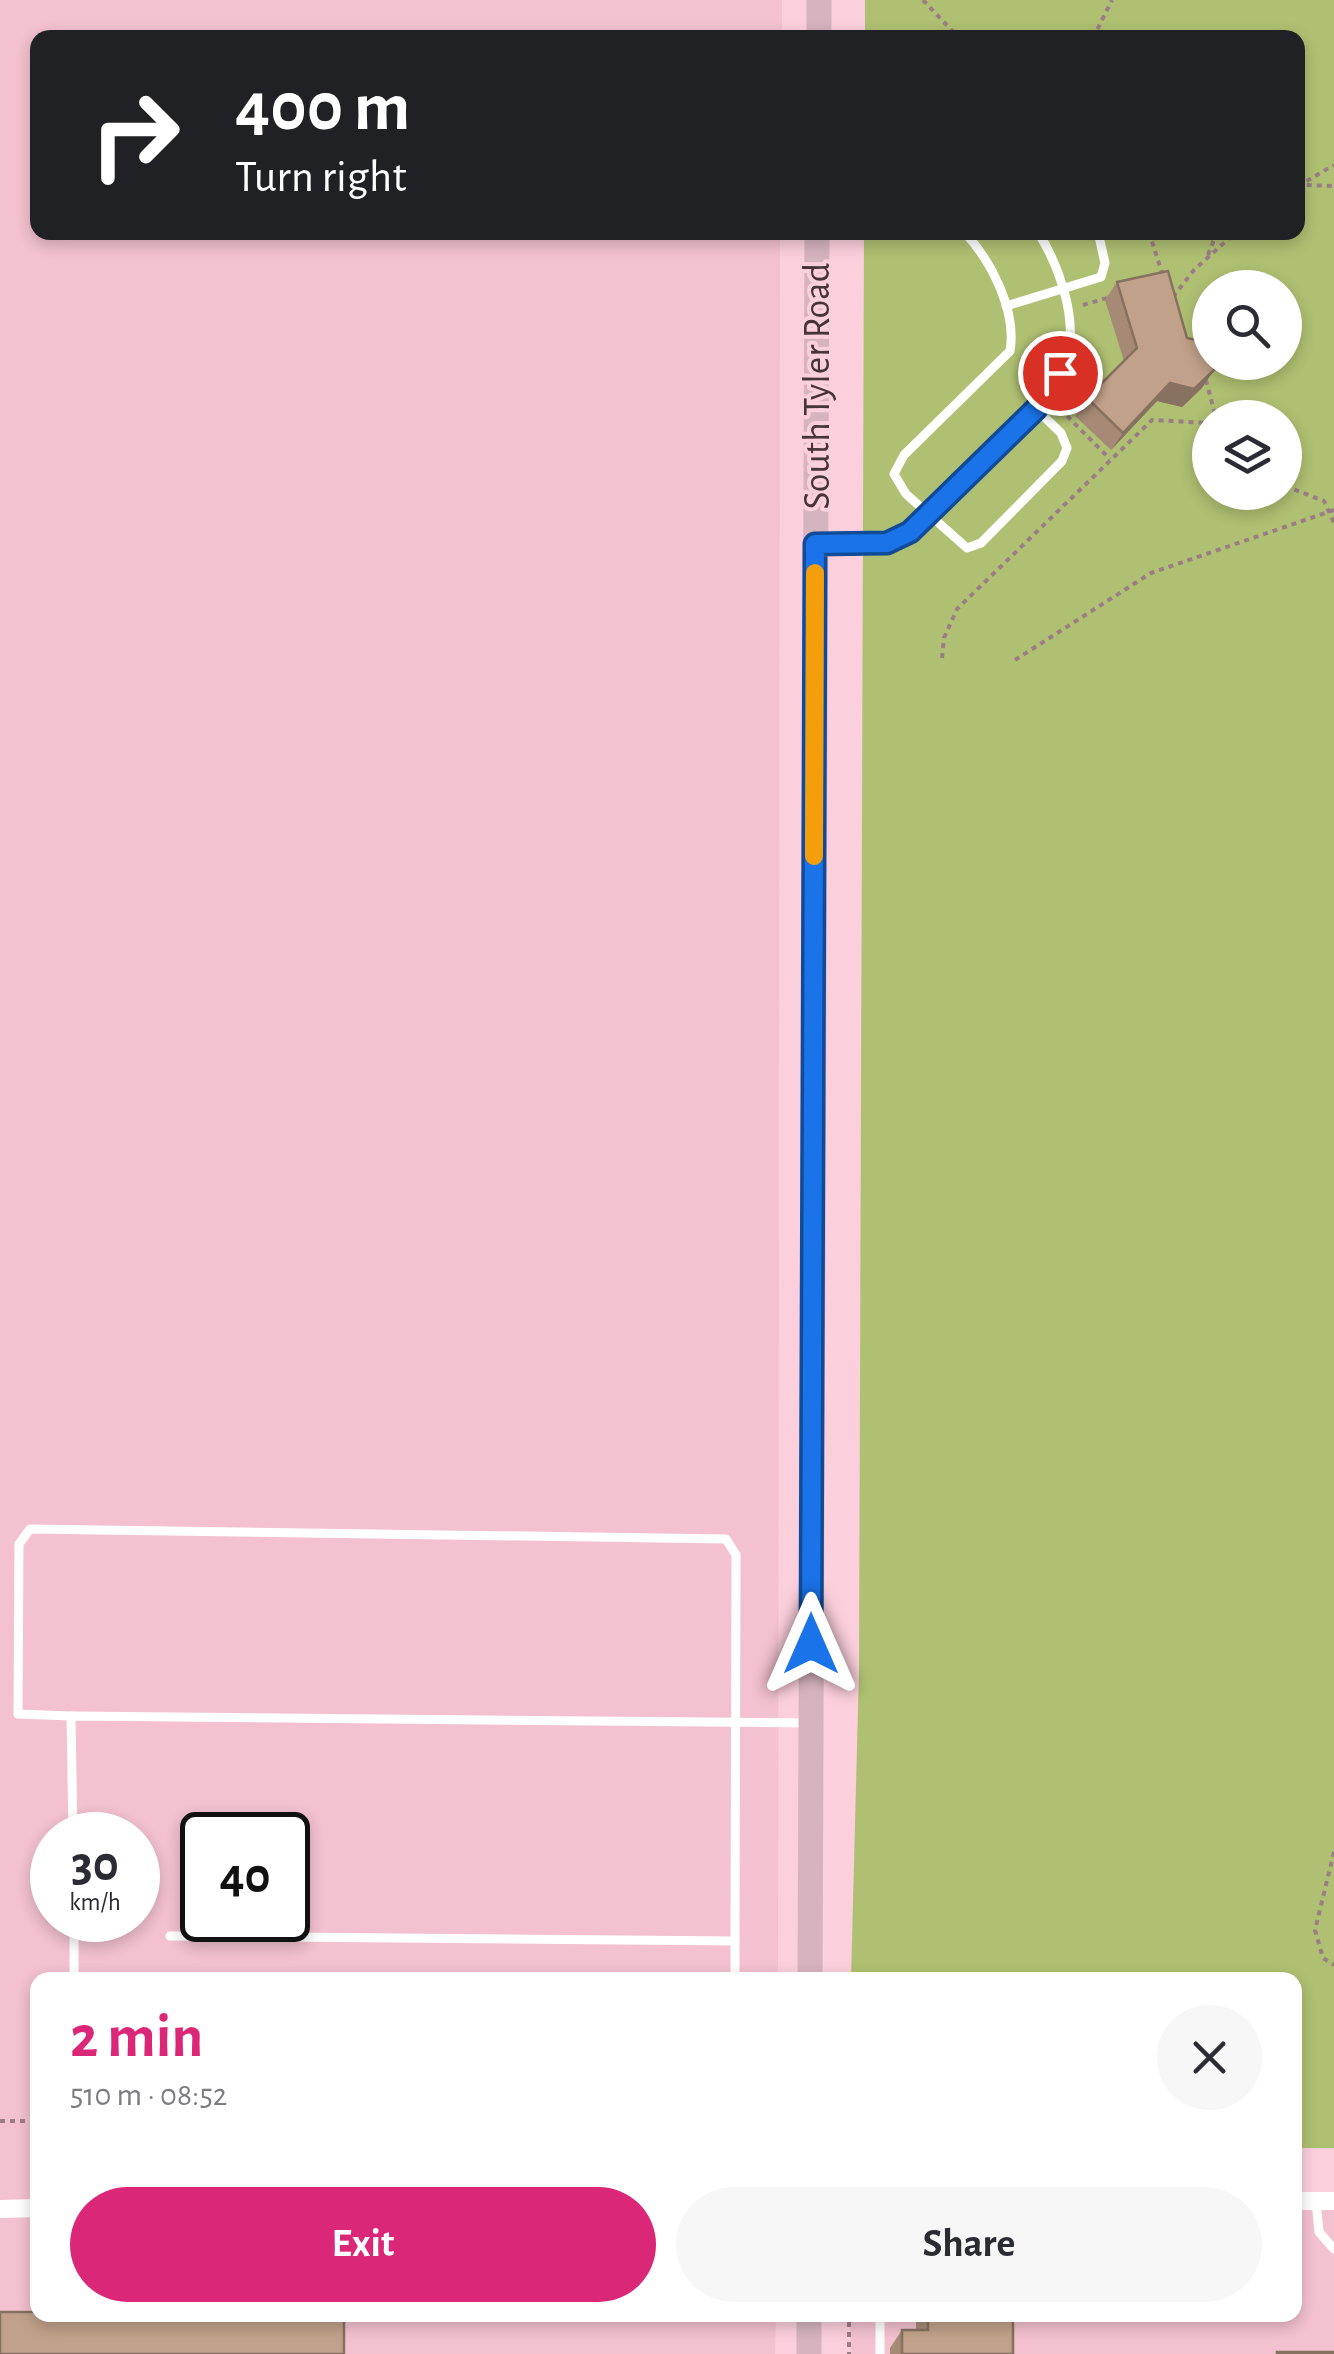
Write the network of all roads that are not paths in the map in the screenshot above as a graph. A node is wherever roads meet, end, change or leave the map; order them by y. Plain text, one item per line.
1 (819, 0) edge
2 (819, 30) edge
3 (818, 240) edge
4 (970, 240) edge
5 (1043, 240) edge
6 (1100, 240) edge
7 (1063, 288) junction
8 (1006, 306) junction
9 (1036, 409) junction
10 (928, 516) junction
11 (815, 544) junction
12 (72, 1716) junction
13 (734, 1722) junction
14 (811, 1723) junction
15 (74, 1812) edge
16 (170, 1936) dead end
17 (735, 1941) junction
18 (74, 1942) edge
19 (74, 1972) edge
20 (735, 1972) edge
21 (810, 1972) edge
22 (1325, 2201) edge
23 (0, 2208) edge
24 (30, 2208) edge
25 (1334, 2249) edge
26 (810, 2322) edge
27 (880, 2322) edge
28 (810, 2354) edge
29 (880, 2354) edge

1 - 2 street
3 - 11 street, South Tyler Road
4 - 8 lane
5 - 7 lane
6 - 7 lane
7 - 8 lane
7 - 9 lane
8 - 10 lane
9 - 10 lane
9 - 10 lane
10 - 11 lane
11 - 14 street, South Tyler Road
12 - 13 lane
12 - 13 lane
12 - 15 lane
13 - 14 lane
13 - 17 lane
14 - 21 street, South Tyler Road
16 - 17 lane
17 - 20 lane
18 - 19 lane
22 - 25 lane
23 - 24 street
26 - 28 street
27 - 29 lane

